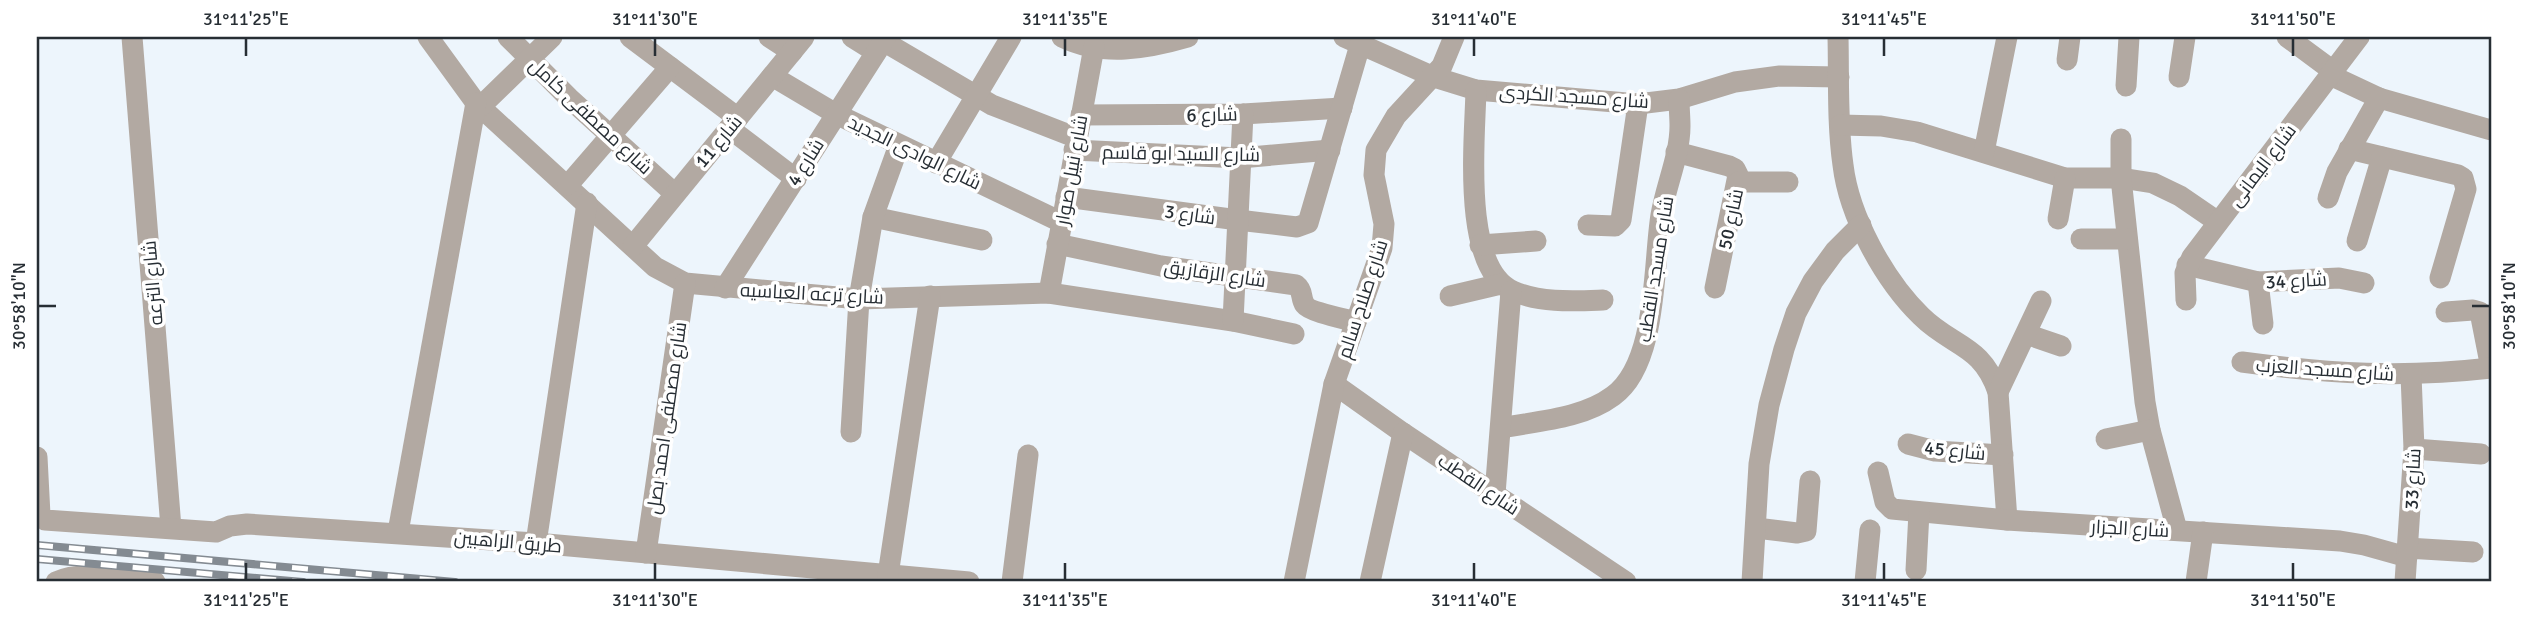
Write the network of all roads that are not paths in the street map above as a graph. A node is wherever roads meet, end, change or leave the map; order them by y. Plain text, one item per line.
1 (132, 37) edge
2 (428, 37) edge
3 (508, 37) edge
4 (552, 37) edge
5 (630, 37) edge
6 (769, 37) edge
7 (852, 37) edge
8 (1011, 37) edge
9 (1188, 37) edge
10 (1454, 37) edge
11 (1838, 37) edge
12 (2007, 37) edge
13 (2070, 37) edge
14 (2129, 37) edge
15 (2185, 37) edge
16 (2287, 37) edge
17 (2359, 37) edge
18 (1077, 41) edge
19 (1157, 42) edge
20 (1364, 42) edge
21 (882, 43) edge
22 (798, 44) edge
23 (529, 59) junction
24 (2067, 60) dead end
25 (670, 67) junction
26 (2332, 73) junction
27 (772, 76) junction
28 (1434, 77) junction
29 (1839, 77) junction
30 (2179, 77) dead end
31 (2126, 86) dead end
32 (1476, 90) junction
33 (977, 95) junction
34 (2379, 97) junction
35 (1679, 99) junction
36 (1639, 104) junction
37 (478, 105) junction
38 (1342, 108) junction
39 (836, 114) junction
40 (1242, 114) junction
41 (1081, 115) junction
42 (734, 123) junction
43 (1840, 125) junction
44 (2491, 130) edge
45 (611, 135) junction
46 (2121, 139) dead end
47 (1076, 144) junction
48 (899, 145) junction
49 (2349, 149) junction
50 (1330, 150) junction
51 (1676, 152) junction
52 (1984, 152) junction
53 (2382, 157) junction
54 (1240, 158) junction
55 (936, 163) junction
56 (2065, 178) junction
57 (2120, 178) junction
58 (796, 179) junction
59 (1738, 182) junction
60 (1788, 182) dead end
61 (568, 186) junction
62 (675, 194) junction
63 (1066, 197) junction
64 (2328, 198) dead end
65 (587, 203) junction
66 (873, 217) junction
67 (2058, 219) dead end
68 (1238, 220) junction
69 (1061, 222) junction
70 (2218, 222) junction
71 (1588, 225) dead end
72 (1861, 225) junction
73 (2081, 239) dead end
74 (2127, 239) junction
75 (982, 240) dead end
76 (1536, 241) dead end
77 (2357, 241) dead end
78 (1057, 244) junction
79 (1480, 245) junction
80 (632, 246) junction
81 (2187, 265) junction
82 (1235, 276) junction
83 (2440, 278) dead end
84 (2258, 282) junction
85 (685, 283) junction
86 (2364, 283) dead end
87 (1506, 287) junction
88 (725, 288) junction
89 (1716, 288) dead end
90 (1049, 293) junction
91 (930, 296) junction
92 (1450, 296) dead end
93 (859, 299) junction
94 (1603, 300) dead end
95 (2186, 300) dead end
96 (2041, 302) dead end
97 (2446, 312) dead end
98 (1233, 321) junction
99 (1356, 322) junction
100 (2263, 324) dead end
101 (1294, 334) dead end
102 (2026, 334) junction
103 (2061, 346) dead end
104 (2242, 362) dead end
105 (2491, 368) edge
106 (2411, 375) junction
107 (1334, 384) junction
108 (1998, 393) junction
109 (1500, 428) junction
110 (2150, 430) junction
111 (851, 432) dead end
112 (1403, 433) junction
113 (2106, 439) dead end
114 (1908, 444) dead end
115 (2414, 449) junction
116 (2481, 454) dead end
117 (1028, 455) dead end
118 (2003, 455) junction
119 (37, 457) edge
120 (1878, 472) dead end
121 (1810, 481) dead end
122 (1495, 494) junction
123 (1919, 512) junction
124 (2007, 520) junction
125 (171, 528) junction
126 (1756, 528) junction
127 (1870, 530) dead end
128 (2177, 530) junction
129 (2203, 532) junction
130 (398, 533) junction
131 (536, 543) junction
132 (2473, 552) dead end
133 (646, 553) junction
134 (2407, 553) junction
135 (1916, 570) dead end
136 (888, 575) junction
137 (56, 582) edge
138 (155, 582) edge
139 (969, 582) edge
140 (1013, 582) edge
141 (1294, 582) edge
142 (1370, 582) edge
143 (1626, 582) edge
144 (1752, 582) edge
145 (1865, 582) edge
146 (2196, 582) edge
147 (2405, 582) edge

1 - 125 street, شارع الترعه
2 - 37 street, شارع ترعه العباسيه
3 - 23 street, شارع مصطفى كامل
4 - 23 street
5 - 25 street
6 - 22 street
7 - 21 street, شارع السيد ابو قاسم
8 - 33 street
9 - 19 street
10 - 28 street, شارع صلاح سالم
11 - 29 street
12 - 52 street
13 - 24 street
14 - 31 street
15 - 30 street
16 - 26 street
17 - 26 street, شارع اليمانى
18 - 19 street
18 - 41 street, شارع نبيل صوار
20 - 28 street, شارع مسجد الكردى
20 - 38 street
21 - 33 street, شارع السيد ابو قاسم
21 - 39 street, شارع 4
22 - 27 street, شارع 11
23 - 37 street
23 - 45 street, شارع مصطفى كامل
25 - 42 street
25 - 45 street
26 - 34 street
26 - 70 street, شارع اليمانى
27 - 39 street, شارع الوادى الجديد
27 - 42 street, شارع 11
28 - 32 street, شارع مسجد الكردى
28 - 99 street, شارع صلاح سالم
29 - 35 street, شارع مسجد الكردى
29 - 43 street
32 - 36 street, شارع مسجد الكردى
32 - 79 street
33 - 47 street, شارع السيد ابو قاسم
33 - 55 street
34 - 44 street
34 - 49 street
35 - 36 street, شارع مسجد الكردى
35 - 51 street, شارع مسجد القطب
36 - 71 street
37 - 61 street, شارع ترعه العباسيه
37 - 130 street
38 - 40 street, شارع 6
38 - 50 street
39 - 48 street, شارع الوادى الجديد
39 - 58 street, شارع 4
40 - 41 street, شارع 6
40 - 54 street
41 - 47 street, شارع نبيل صوار
42 - 58 street
42 - 62 street, شارع 11
43 - 52 street
43 - 72 street
45 - 61 street
45 - 62 street, شارع مصطفى كامل
46 - 57 street
47 - 54 street, شارع السيد ابو قاسم
47 - 63 street, شارع نبيل صوار
48 - 55 street, شارع الوادى الجديد
48 - 66 street
49 - 53 street
49 - 64 street
50 - 54 street, شارع السيد ابو قاسم
50 - 68 street, شارع 3
51 - 59 street, شارع 50
51 - 109 street, شارع مسجد القطب
52 - 56 street
53 - 77 street
53 - 83 street
54 - 68 street
55 - 69 street, شارع الوادى الجديد
56 - 57 street
56 - 67 street
57 - 70 street
57 - 74 street
58 - 88 street, شارع 4
59 - 60 street
59 - 89 street, شارع 50
61 - 65 street, شارع ترعه العباسيه
62 - 80 street, شارع 11
63 - 68 street, شارع 3
63 - 69 street, شارع نبيل صوار
65 - 80 street, شارع ترعه العباسيه
65 - 131 street
66 - 75 street
66 - 93 street
68 - 82 street
69 - 78 street, شارع نبيل صوار
70 - 81 street, شارع اليمانى
72 - 108 street
72 - 126 street
73 - 74 street
74 - 110 street
76 - 79 street
78 - 82 street, شارع الزقازيق
78 - 90 street, شارع نبيل صوار
79 - 87 street
80 - 85 street, شارع ترعه العباسيه
81 - 84 street, شارع 34
81 - 95 street
82 - 98 street
82 - 99 street, شارع الزقازيق
84 - 86 street, شارع 34
84 - 100 street
85 - 88 street, شارع ترعه العباسيه
85 - 133 street, شارع مصطفى احمد بصل
87 - 92 street
87 - 94 street
87 - 109 street
88 - 93 street, شارع ترعه العباسيه
90 - 91 street, شارع ترعه العباسيه
90 - 98 street, شارع ترعه العباسيه
91 - 93 street, شارع ترعه العباسيه
91 - 136 street
93 - 111 street
96 - 102 street
97 - 105 street
98 - 101 street, شارع ترعه العباسيه
99 - 107 street, شارع صلاح سالم
102 - 103 street
102 - 108 street
104 - 106 street, شارع مسجد العزب
105 - 106 street, شارع مسجد العزب
106 - 115 street, شارع 33
107 - 112 street, شارع القطب
107 - 141 street, شارع صلاح سالم
108 - 118 street
109 - 122 street
110 - 113 street
110 - 128 street
112 - 122 street, شارع القطب
112 - 142 street
114 - 118 street, شارع 45
115 - 116 street
115 - 134 street, شارع 33
117 - 140 street
118 - 124 street
119 - 125 street, طريق الراهبين
120 - 123 street, شارع الجزار
121 - 126 street
122 - 143 street, شارع القطب
123 - 124 street, شارع الجزار
123 - 135 street
124 - 128 street, شارع الجزار
125 - 130 street, طريق الراهبين
126 - 144 street
127 - 145 street
128 - 129 street, شارع الجزار
129 - 134 street, شارع الجزار
129 - 146 street
130 - 131 street, طريق الراهبين
131 - 133 street, طريق الراهبين
132 - 134 street, شارع الجزار
133 - 136 street, طريق الراهبين
134 - 147 street, شارع 33
136 - 139 street, طريق الراهبين
137 - 138 street

